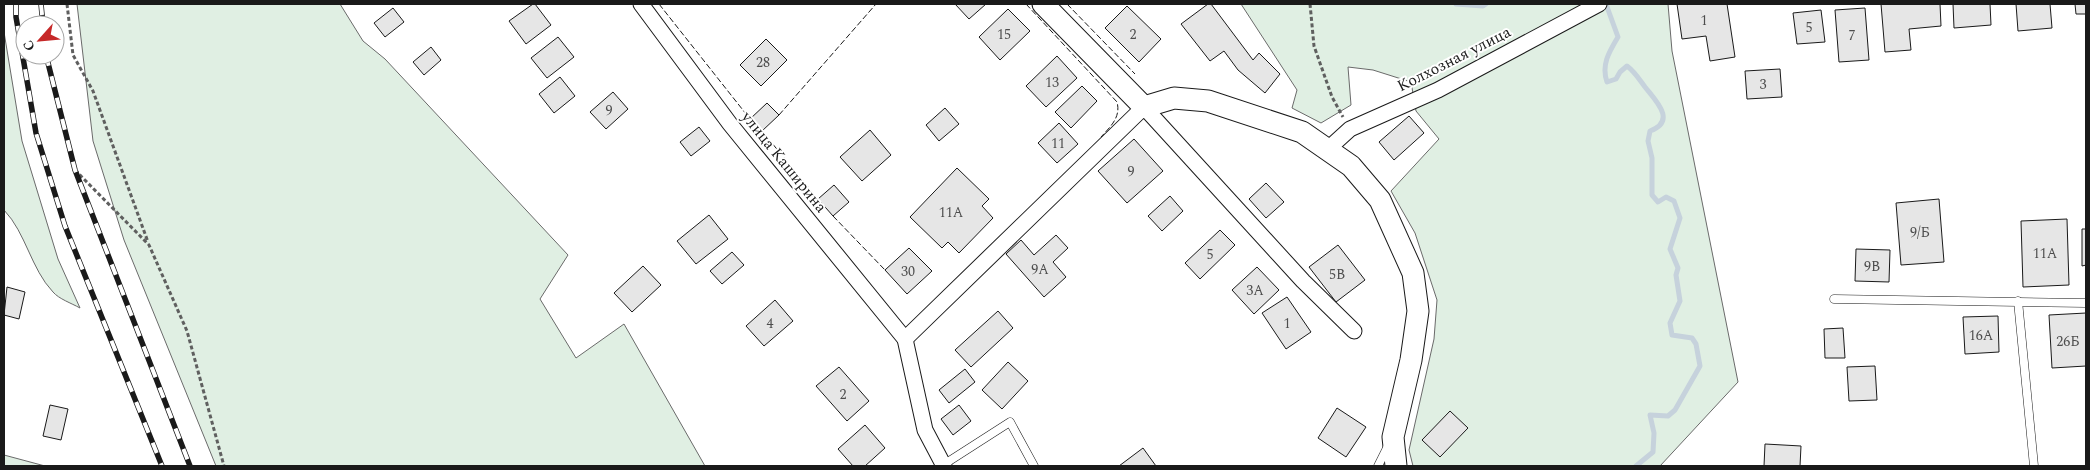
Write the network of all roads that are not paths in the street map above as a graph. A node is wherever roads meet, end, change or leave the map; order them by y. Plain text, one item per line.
1 (640, 4) edge
2 (1043, 4) edge
3 (1592, 7) edge
4 (1144, 107) junction
5 (1328, 149) junction
6 (1834, 299) dead end
7 (2018, 301) junction
8 (2086, 303) edge
9 (1354, 331) dead end
10 (905, 339) junction
11 (1393, 436) junction
12 (943, 466) edge
13 (1034, 466) edge
14 (1378, 466) edge
15 (1396, 466) edge
16 (2034, 466) edge

1 - 10 street, улица Каширина
2 - 4 street
3 - 5 street, Колхозная улица
4 - 5 street
4 - 9 street
4 - 10 street
5 - 11 street
6 - 7 lane
7 - 8 lane
7 - 16 lane
10 - 12 street
11 - 14 lane
11 - 15 street
12 - 13 lane

